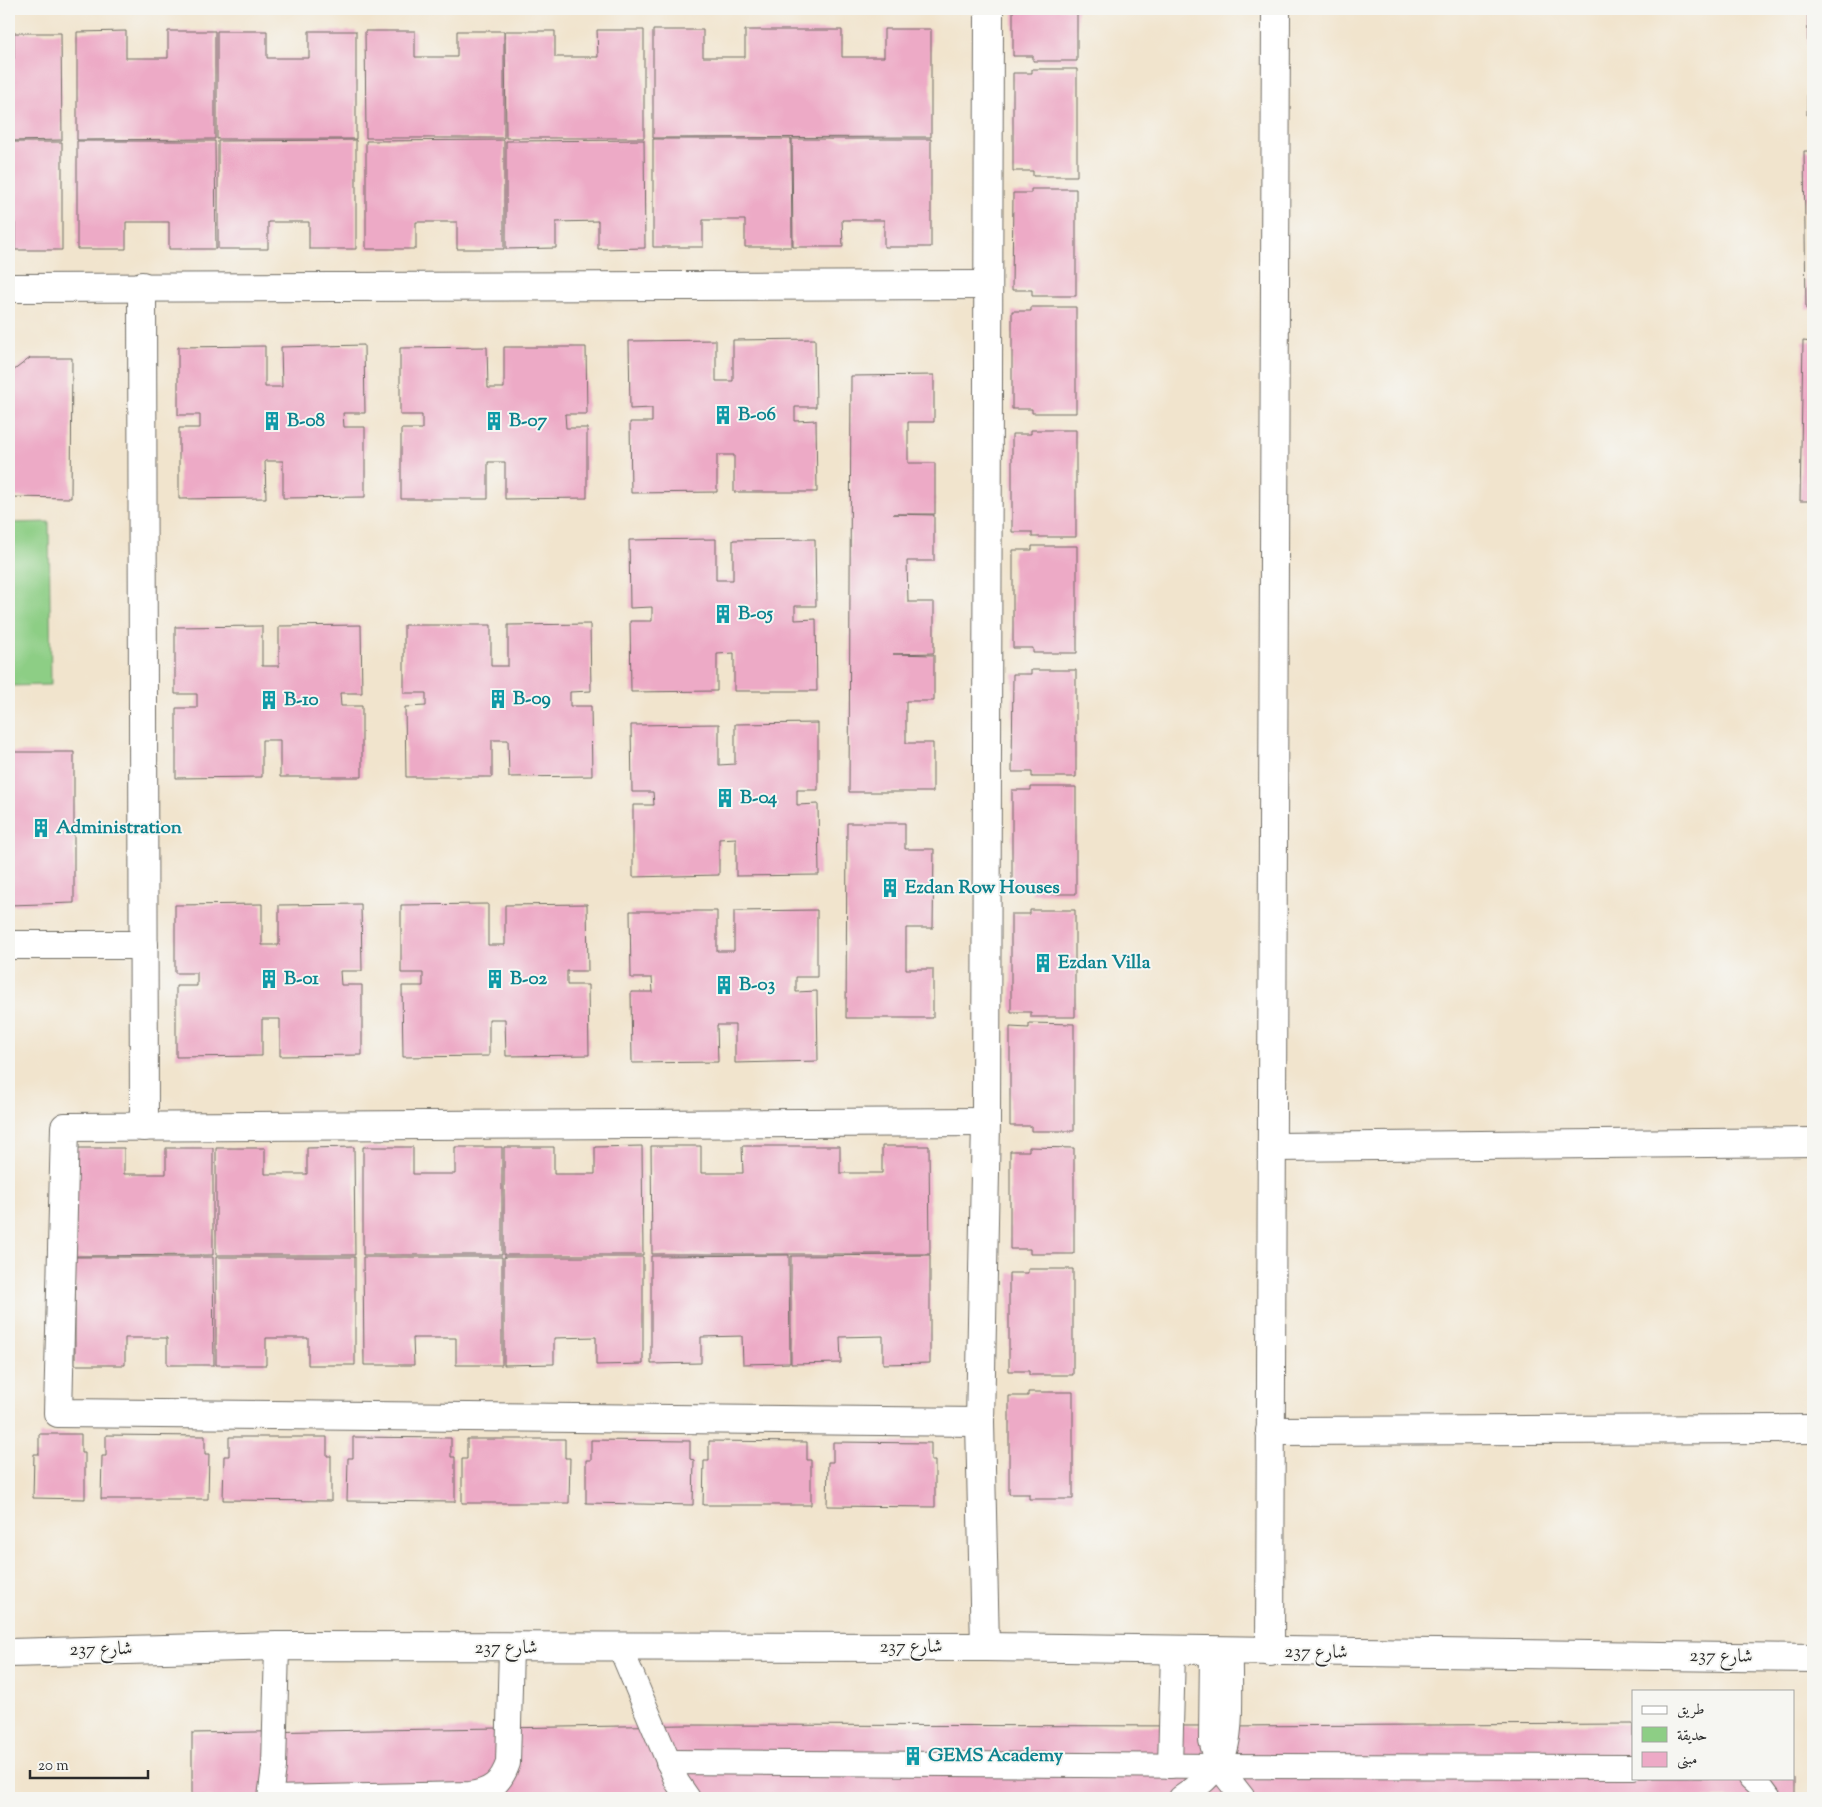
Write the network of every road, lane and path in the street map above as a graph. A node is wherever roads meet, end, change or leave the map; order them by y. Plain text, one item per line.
1 (989, 9) edge
2 (1276, 9) edge
3 (987, 285) junction
4 (142, 286) junction
5 (9, 288) edge
6 (9, 945) edge
7 (144, 945) junction
8 (986, 1122) junction
9 (144, 1127) junction
10 (1813, 1142) edge
11 (1273, 1147) junction
12 (980, 1422) junction
13 (1813, 1428) edge
14 (1270, 1432) junction
15 (277, 1646) junction
16 (985, 1647) junction
17 (511, 1648) junction
18 (620, 1648) junction
19 (1173, 1651) junction
20 (1221, 1651) junction
21 (1270, 1652) junction
22 (9, 1653) edge
23 (1813, 1658) edge
24 (668, 1762) junction
25 (1170, 1766) junction
26 (1218, 1766) junction
27 (1632, 1767) edge
28 (1754, 1780) edge
29 (270, 1798) edge
30 (688, 1798) edge
31 (1182, 1798) edge
32 (1243, 1798) edge
33 (1769, 1798) edge

1 - 3 street
2 - 11 street
3 - 4 street
3 - 8 street
4 - 5 street
4 - 7 street
6 - 7 street
7 - 9 street
8 - 9 street
8 - 12 street
9 - 12 street
10 - 11 street
11 - 14 street
12 - 16 street
13 - 14 street
14 - 21 street
15 - 17 street, شارع 237
15 - 22 street, شارع 237
15 - 29 lane
16 - 18 street, شارع 237
16 - 19 street, شارع 237
17 - 18 street, شارع 237
17 - 29 lane
18 - 24 lane
19 - 20 street, شارع 237
19 - 25 lane
20 - 21 street, شارع 237
20 - 26 lane
21 - 23 street, شارع 237
24 - 25 lane
24 - 30 lane
25 - 26 lane
26 - 27 lane
26 - 31 lane
26 - 32 lane
28 - 33 lane

